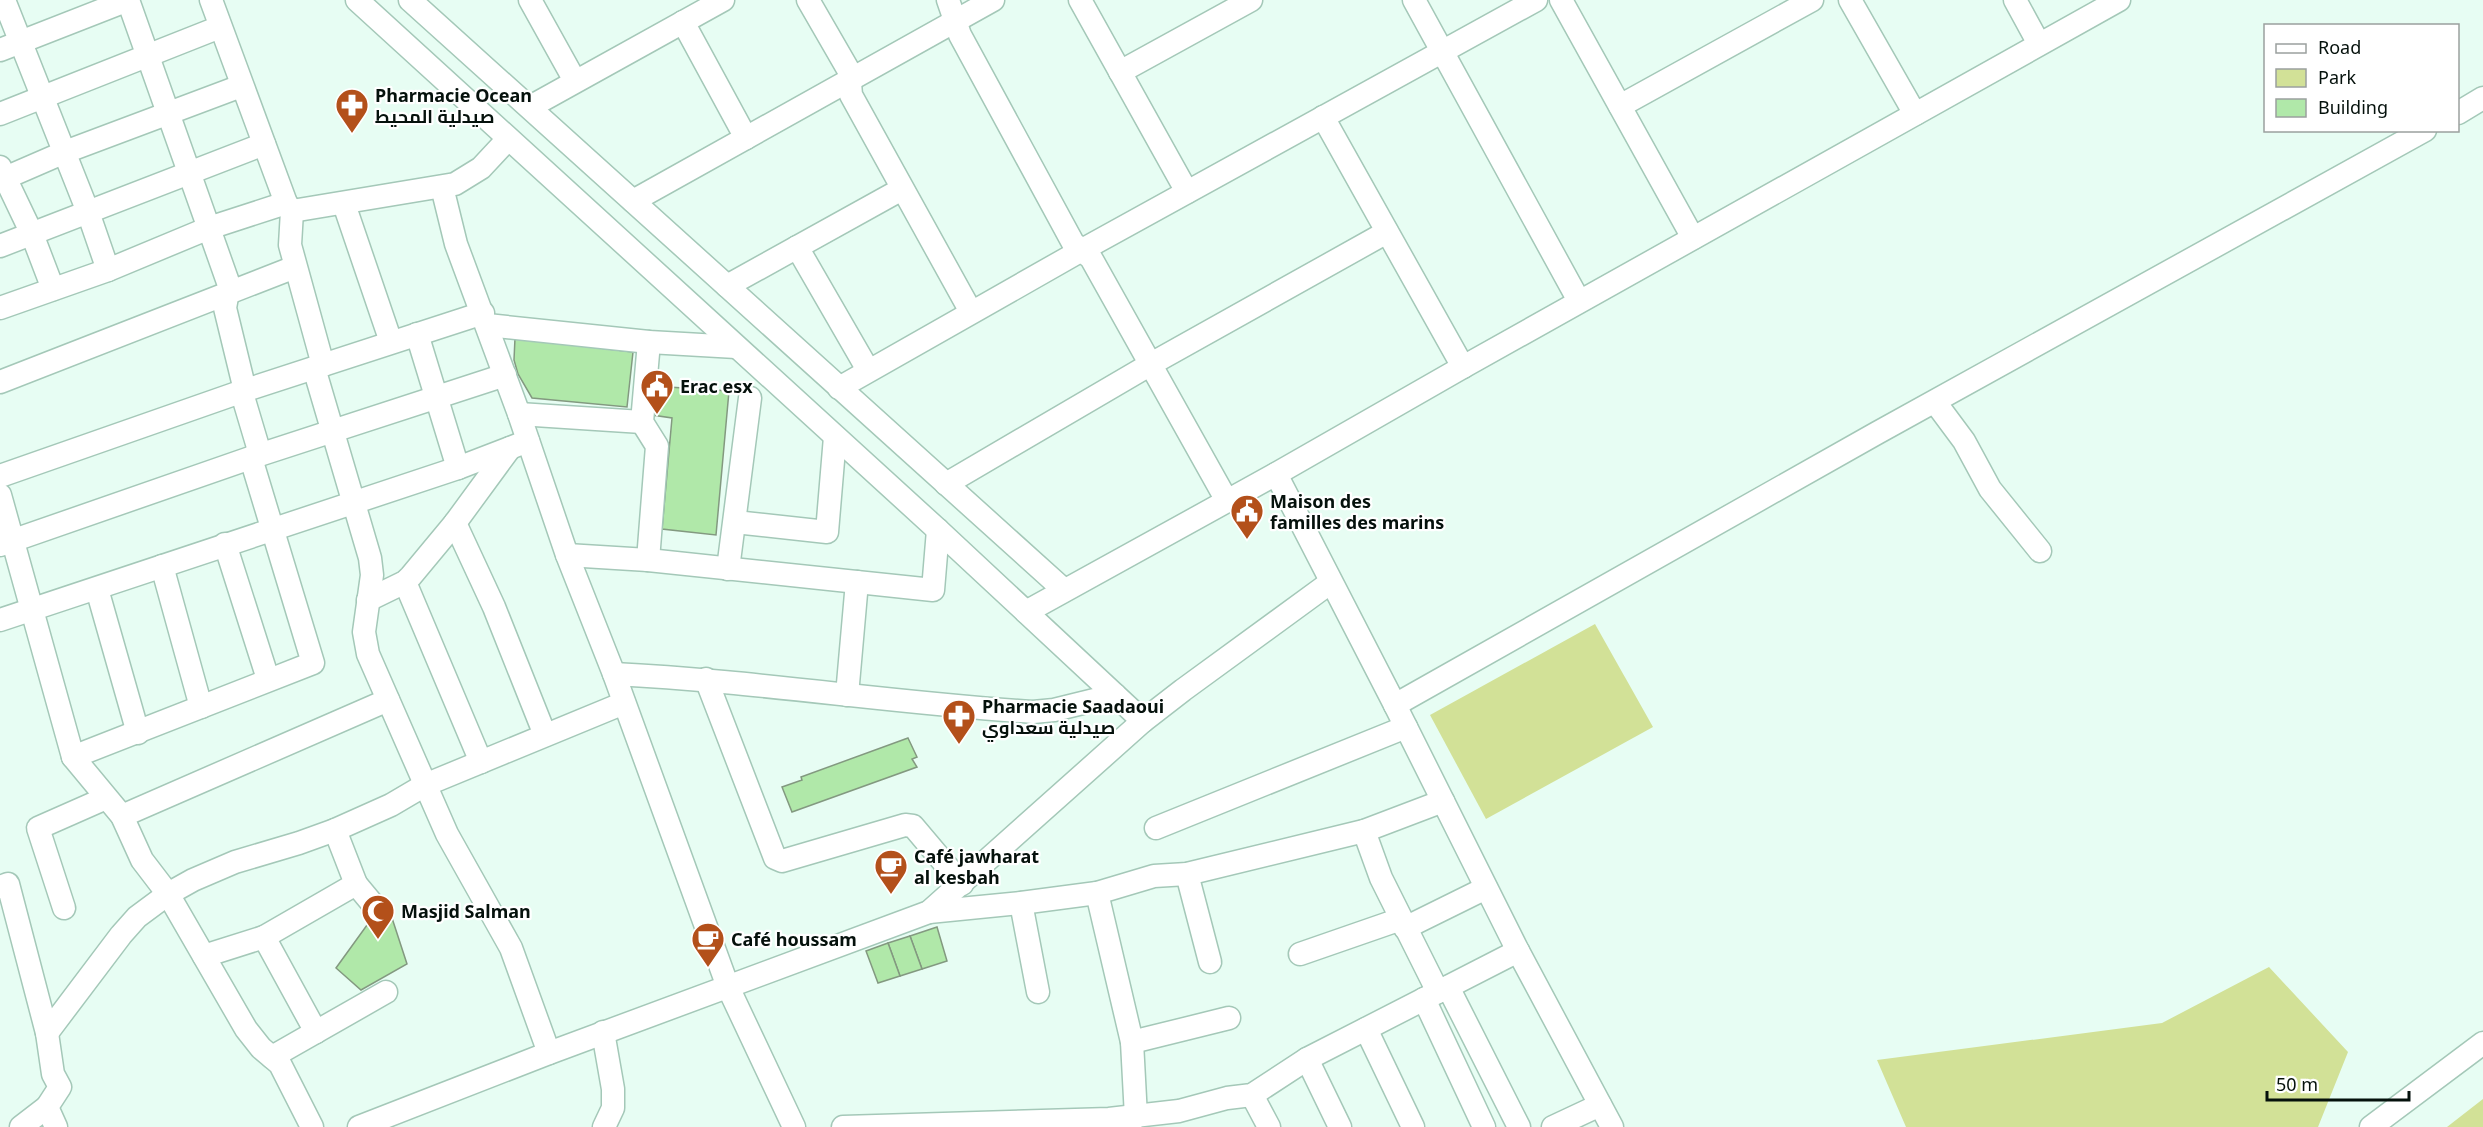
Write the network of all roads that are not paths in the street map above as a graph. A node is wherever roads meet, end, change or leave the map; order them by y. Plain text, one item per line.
1 (4, 0) edge
2 (128, 0) edge
3 (211, 0) edge
4 (357, 0) edge
5 (530, 0) edge
6 (723, 0) edge
7 (808, 0) edge
8 (993, 0) edge
9 (1080, 0) edge
10 (1251, 0) edge
11 (1414, 0) edge
12 (1536, 0) edge
13 (1561, 0) edge
14 (1812, 0) edge
15 (1850, 0) edge
16 (2015, 0) edge
17 (2119, 0) edge
18 (415, 1) edge
19 (952, 10) edge
20 (380, 21) junction
21 (683, 22) junction
22 (220, 27) junction
23 (2040, 44) junction
24 (10, 46) edge
25 (1441, 50) junction
26 (148, 55) junction
27 (1120, 72) junction
28 (575, 81) junction
29 (850, 81) junction
30 (242, 86) junction
31 (42, 95) junction
32 (2483, 98) edge
33 (1620, 106) junction
34 (530, 107) junction
35 (2459, 111) edge
36 (167, 112) junction
37 (0, 114) edge
38 (1915, 114) junction
39 (1323, 117) junction
40 (2421, 132) edge
41 (746, 138) junction
42 (508, 139) junction
43 (264, 144) junction
44 (65, 152) junction
45 (189, 171) junction
46 (4, 181) edge
47 (442, 187) junction
48 (902, 189) junction
49 (1187, 192) junction
50 (633, 201) junction
51 (344, 204) junction
52 (289, 207) junction
53 (88, 212) junction
54 (209, 228) junction
55 (1387, 232) junction
56 (32, 234) junction
57 (1693, 238) junction
58 (0, 246) edge
59 (797, 247) junction
60 (1082, 250) junction
61 (295, 267) junction
62 (108, 270) junction
63 (727, 286) junction
64 (53, 289) junction
65 (228, 292) junction
66 (1579, 301) junction
67 (0, 308) edge
68 (971, 312) junction
69 (485, 319) junction
70 (417, 334) junction
71 (392, 342) junction
72 (649, 342) junction
73 (736, 347) junction
74 (1151, 364) junction
75 (318, 367) junction
76 (1463, 367) junction
77 (868, 370) junction
78 (504, 375) junction
79 (0, 382) edge
80 (839, 388) junction
81 (243, 391) junction
82 (436, 397) junction
83 (750, 398) dead end
84 (1935, 402) junction
85 (519, 414) junction
86 (642, 422) junction
87 (333, 431) junction
88 (835, 437) junction
89 (519, 445) junction
90 (256, 456) junction
91 (458, 468) junction
92 (1276, 474) junction
93 (0, 476) edge
94 (946, 484) junction
95 (0, 495) edge
96 (1227, 501) junction
97 (353, 502) junction
98 (735, 522) junction
99 (455, 523) junction
100 (272, 528) junction
101 (938, 530) junction
102 (6, 542) edge
103 (225, 544) junction
104 (2040, 551) dead end
105 (567, 555) junction
106 (648, 560) junction
107 (162, 566) junction
108 (728, 569) junction
109 (405, 582) junction
110 (857, 582) junction
111 (1331, 582) junction
112 (97, 589) junction
113 (1064, 590) junction
114 (368, 600) junction
115 (32, 609) junction
116 (1026, 612) junction
117 (0, 620) edge
118 (614, 674) junction
119 (706, 679) junction
120 (268, 680) junction
121 (847, 695) junction
122 (1115, 695) junction
123 (388, 700) junction
124 (624, 703) junction
125 (1395, 705) junction
126 (201, 707) junction
127 (1143, 721) junction
128 (1406, 727) junction
129 (138, 734) junction
130 (545, 735) junction
131 (73, 757) junction
132 (481, 762) junction
133 (425, 785) junction
134 (106, 798) junction
135 (1443, 801) junction
136 (122, 816) junction
137 (1156, 828) dead end
138 (335, 830) junction
139 (1364, 831) junction
140 (1187, 873) junction
141 (356, 884) junction
142 (962, 884) junction
143 (0, 887) edge
144 (1486, 888) junction
145 (1098, 893) junction
146 (168, 894) junction
147 (1021, 903) junction
148 (64, 908) dead end
149 (376, 908) dead end
150 (929, 912) junction
151 (1403, 923) junction
152 (264, 938) junction
153 (1518, 951) junction
154 (1300, 954) dead end
155 (204, 956) junction
156 (1210, 962) dead end
157 (728, 987) junction
158 (386, 992) dead end
159 (1038, 992) dead end
160 (1437, 993) junction
161 (1229, 1018) dead end
162 (1366, 1029) junction
163 (316, 1032) junction
164 (603, 1032) junction
165 (47, 1033) junction
166 (1132, 1042) junction
167 (2483, 1043) edge
168 (549, 1053) junction
169 (272, 1057) junction
170 (1307, 1059) junction
171 (1252, 1095) junction
172 (1600, 1105) junction
173 (52, 1117) edge
174 (1136, 1117) junction
175 (21, 1127) edge
176 (312, 1127) edge
177 (360, 1127) edge
178 (604, 1127) edge
179 (794, 1127) edge
180 (843, 1127) edge
181 (1269, 1127) edge
182 (1340, 1127) edge
183 (1413, 1127) edge
184 (1484, 1127) edge
185 (1519, 1127) edge
186 (1553, 1127) edge
187 (1612, 1127) edge
188 (2371, 1127) edge

1 - 24 street
2 - 24 street
2 - 26 street
3 - 22 street
4 - 20 street
5 - 28 street
6 - 21 street
7 - 29 street
8 - 19 street
9 - 27 street
10 - 27 street
11 - 25 street
12 - 25 street
13 - 33 street
14 - 33 street
15 - 38 street
16 - 23 street
17 - 23 street
18 - 20 street
18 - 34 street
19 - 29 street
19 - 60 street
20 - 42 street
21 - 28 street
21 - 41 street
22 - 26 street
22 - 30 street
23 - 38 street
24 - 31 street
25 - 39 street
25 - 66 street
26 - 31 street
26 - 36 street
27 - 49 street
28 - 34 street
29 - 41 street
29 - 48 street
30 - 36 street
30 - 43 street
31 - 37 street
31 - 44 street
32 - 35 street
33 - 57 street
34 - 50 street
36 - 44 street
36 - 45 street
38 - 57 street
39 - 49 street
39 - 55 street
40 - 84 street
41 - 50 street
42 - 47 street
42 - 73 street
43 - 45 street
43 - 52 street
44 - 46 street
44 - 53 street
45 - 53 street
45 - 54 street
46 - 56 street
47 - 51 street
47 - 69 street
48 - 59 street
48 - 68 street
49 - 60 street
50 - 63 street
51 - 52 street
51 - 71 street
52 - 54 street
52 - 61 street
53 - 56 street
53 - 62 street
54 - 62 street
54 - 65 street
55 - 74 street
55 - 76 street
56 - 58 street
56 - 64 street
57 - 66 street
59 - 63 street
59 - 77 street
60 - 68 street
60 - 74 street
61 - 65 street
61 - 75 street
62 - 64 street
63 - 80 street
64 - 67 street
65 - 79 street
65 - 81 street
66 - 76 street
68 - 77 street
69 - 70 street
69 - 72 street
69 - 78 street
70 - 71 street
70 - 82 street
71 - 75 street
72 - 73 street
72 - 86 street
73 - 88 street
74 - 94 street
74 - 96 street
75 - 81 street
75 - 87 street
76 - 92 street
77 - 80 street
78 - 82 street
78 - 85 street
80 - 94 street
81 - 90 street
81 - 93 street
82 - 87 street
82 - 91 street
83 - 98 street
84 - 104 street
84 - 125 street
85 - 86 street
85 - 89 street
86 - 106 street
87 - 90 street
87 - 97 street
88 - 98 street
88 - 101 street
89 - 91 street
89 - 99 street
89 - 105 street
90 - 100 street
90 - 102 street
91 - 97 street
92 - 96 street
92 - 111 street
94 - 113 street
95 - 102 street
96 - 113 street
97 - 100 street
97 - 114 street
98 - 108 street
99 - 109 street
99 - 130 street
100 - 103 street
100 - 120 street
101 - 110 street
101 - 116 street
102 - 115 street
103 - 107 street
103 - 120 street
105 - 106 street
105 - 118 street
106 - 108 street
107 - 112 street
107 - 126 street
108 - 110 street
109 - 114 street
109 - 132 street
110 - 121 street
111 - 125 street
111 - 127 street
112 - 115 street
112 - 129 street
113 - 116 street
114 - 123 street
115 - 117 street
115 - 131 street
116 - 122 street
118 - 119 street
118 - 124 street
119 - 121 street
119 - 142 street
120 - 126 street
121 - 122 street
122 - 127 street
123 - 133 street
123 - 136 street
124 - 130 street
124 - 157 street
125 - 128 street
126 - 129 street
127 - 142 street
128 - 135 street
128 - 137 street
129 - 131 street
130 - 132 street
131 - 134 street
132 - 133 street
133 - 138 street
133 - 168 street
134 - 136 street
134 - 148 street
135 - 139 street
135 - 144 street
136 - 146 street
138 - 141 street
138 - 146 street
139 - 140 street
139 - 151 street
140 - 145 street
140 - 156 street
141 - 149 street
141 - 152 street
142 - 150 street
143 - 165 street
144 - 151 street
144 - 153 street
145 - 147 street
145 - 166 street
146 - 155 street
146 - 165 street
147 - 150 street
147 - 159 street
150 - 157 street
151 - 154 street
151 - 160 street
152 - 155 street
152 - 163 street
153 - 160 street
153 - 172 street
155 - 169 street
157 - 164 street
157 - 179 street
158 - 163 street
160 - 162 street
160 - 184 street
160 - 185 street
161 - 166 street
162 - 170 street
162 - 183 street
163 - 169 street
164 - 168 street
164 - 178 street
165 - 173 street
166 - 174 street
167 - 188 street
168 - 177 street
169 - 176 street
170 - 171 street
170 - 182 street
171 - 174 street
171 - 181 street
172 - 186 street
172 - 187 street
173 - 175 street
174 - 180 street

